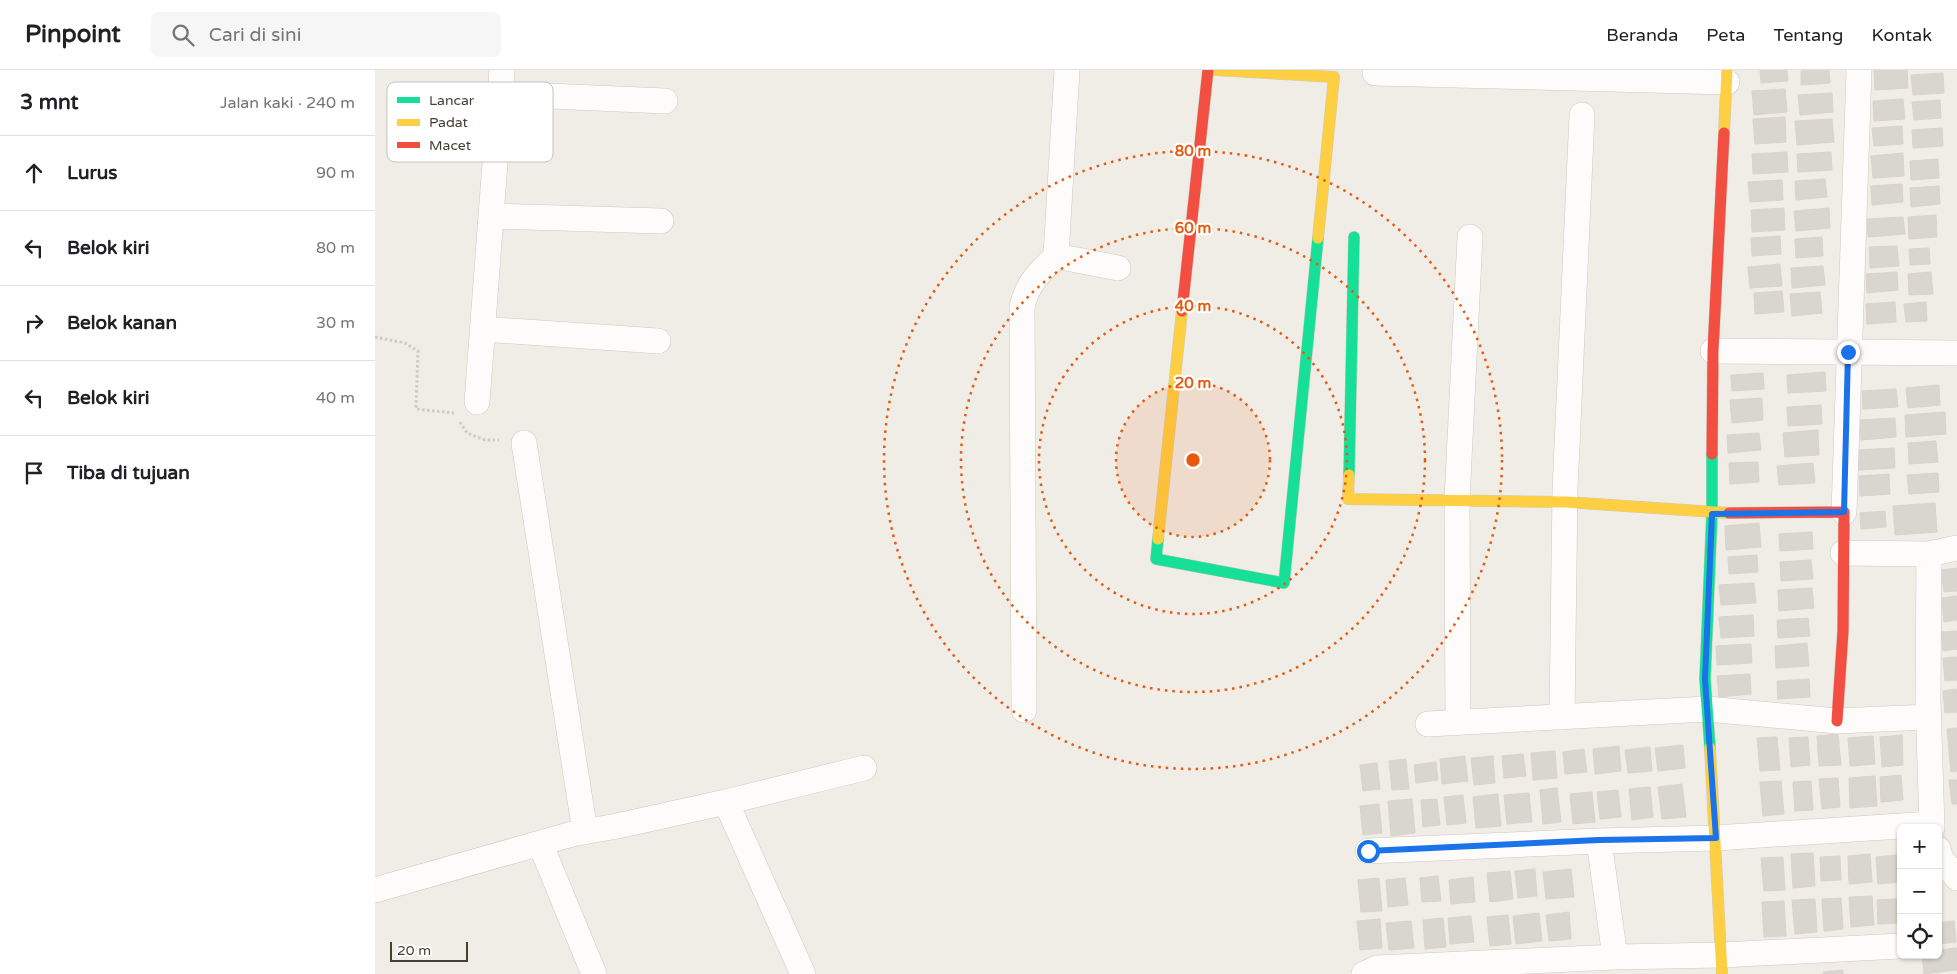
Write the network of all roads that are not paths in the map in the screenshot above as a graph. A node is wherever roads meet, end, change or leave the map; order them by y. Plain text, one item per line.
1 (1067, 70) edge
2 (1209, 70) edge
3 (1216, 70) edge
4 (1859, 70) edge
5 (1256, 71) edge
6 (1375, 73) dead end
7 (1727, 76) edge
8 (553, 88) edge
9 (665, 101) dead end
10 (1582, 115) dead end
11 (495, 162) edge
12 (491, 216) junction
13 (661, 221) dead end
14 (1354, 237) dead end
15 (1470, 237) dead end
16 (1057, 256) junction
17 (1118, 268) dead end
18 (482, 329) junction
19 (658, 341) dead end
20 (1713, 351) junction
21 (1848, 352) junction
22 (1957, 352) edge
23 (477, 402) dead end
24 (524, 443) road end
25 (1457, 500) junction
26 (1565, 502) junction
27 (1844, 512) junction
28 (1712, 514) junction
29 (1957, 548) edge
30 (1843, 554) junction
31 (1929, 554) junction
32 (1707, 709) junction
33 (1024, 710) dead end
34 (1562, 717) junction
35 (1929, 718) junction
36 (1837, 721) junction
37 (1458, 722) junction
38 (1428, 724) dead end
39 (864, 768) dead end
40 (726, 802) junction
41 (1932, 824) edge
42 (1897, 828) edge
43 (585, 832) junction
44 (1716, 838) junction
45 (1599, 840) junction
46 (540, 844) junction
47 (1368, 851) dead end
48 (1942, 860) edge
49 (1957, 878) edge
50 (375, 890) edge
51 (1897, 946) edge
52 (1615, 956) junction
53 (1722, 964) edge
54 (594, 974) edge
55 (803, 974) edge
56 (1364, 974) edge

1 - 16 street
2 - 5 street
3 - 5 street
4 - 21 street
6 - 7 street
7 - 20 street
8 - 9 street
10 - 26 street
11 - 12 street
12 - 13 street
12 - 18 street
14 - 25 street
15 - 25 street
16 - 17 street
16 - 33 street
18 - 19 street
18 - 23 street
20 - 21 street
20 - 28 street
21 - 22 street
21 - 27 street
24 - 43 street
25 - 26 street
25 - 37 street
26 - 28 street
26 - 34 street
27 - 28 street
27 - 30 street
28 - 32 street
29 - 31 street
30 - 31 street
30 - 36 street
31 - 35 street
32 - 34 street
32 - 36 street
32 - 44 street
34 - 37 street
35 - 36 street
35 - 41 street
37 - 38 street
39 - 40 street
40 - 43 street
40 - 55 street
42 - 44 street
43 - 46 street
44 - 45 street
44 - 53 street
45 - 47 street
45 - 52 street
46 - 50 street
46 - 54 street
48 - 49 street
51 - 53 street
52 - 53 street
52 - 56 street

